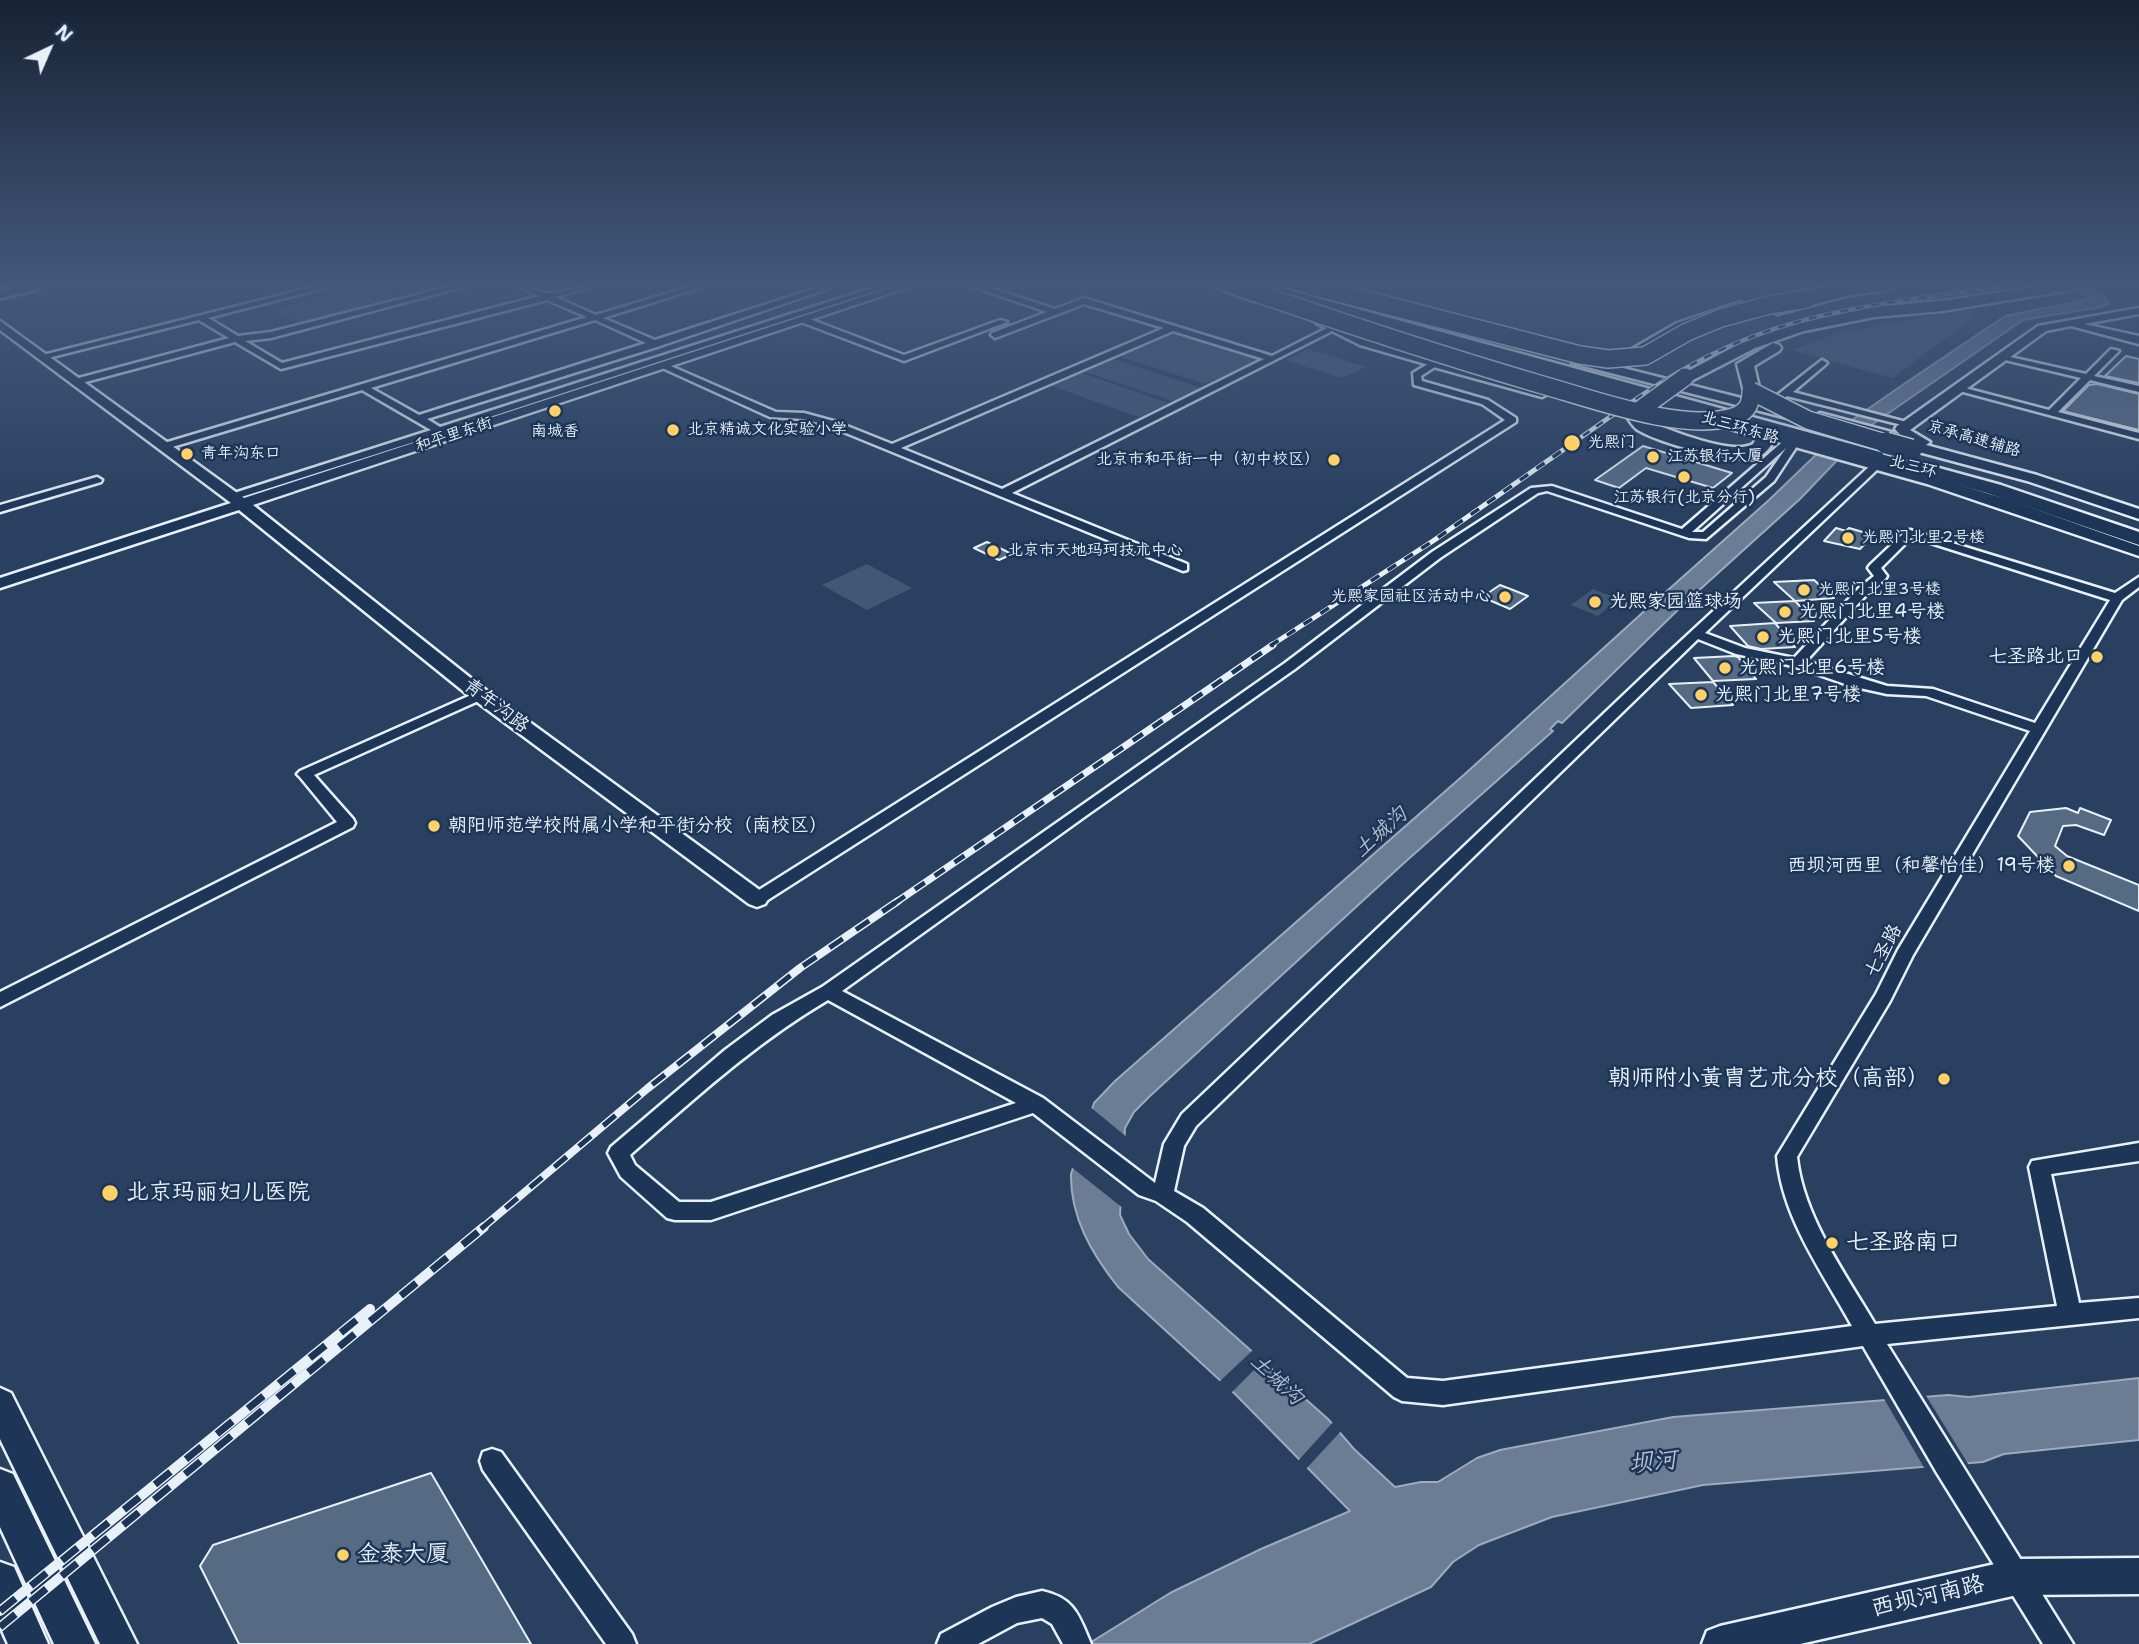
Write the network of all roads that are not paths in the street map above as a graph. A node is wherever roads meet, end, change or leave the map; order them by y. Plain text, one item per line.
1 (53, 363) edge
2 (147, 363) edge
3 (276, 363) edge
4 (300, 363) edge
5 (443, 363) edge
6 (597, 363) edge
7 (652, 363) edge
8 (657, 363) edge
9 (673, 363) edge
10 (1092, 363) edge
11 (1261, 363) edge
12 (1436, 363) joint
13 (1466, 363) edge
14 (1507, 363) edge
15 (1544, 363) edge
16 (1548, 363) edge
17 (1586, 363) edge
18 (1642, 363) edge
19 (1713, 363) edge
20 (1746, 363) edge
21 (1822, 363) dead end
22 (1996, 363) edge
23 (2028, 363) edge
24 (2102, 363) edge
25 (663, 366) junction
26 (1584, 373) junction
27 (2088, 377) junction
28 (78, 381) junction
29 (363, 387) junction
30 (1957, 389) junction
31 (2139, 389) edge
32 (1786, 393) junction
33 (1754, 398) junction
34 (1724, 399) junction
35 (1689, 401) joint
36 (2051, 413) junction
37 (418, 419) junction
38 (1834, 422) junction
39 (441, 432) junction
40 (1763, 434) junction
41 (2139, 436) edge
42 (1799, 439) junction
43 (165, 446) junction
44 (892, 448) junction
45 (1892, 449) junction
46 (97, 480) dead end
47 (1932, 481) joint
48 (1003, 493) junction
49 (237, 501) junction
50 (2139, 508) edge
51 (0, 509) edge
52 (2139, 514) edge
53 (2139, 521) edge
54 (2139, 528) edge
55 (2139, 540) edge
56 (2139, 551) edge
57 (1184, 567) dead end
58 (0, 577) edge
59 (2139, 581) edge
60 (0, 583) edge
61 (2117, 598) junction
62 (1697, 634) junction
63 (1797, 663) junction
64 (480, 695) junction
65 (2040, 730) junction
66 (757, 899) joint
67 (828, 992) junction
68 (0, 1000) edge
69 (1035, 1104) junction
70 (2139, 1152) edge
71 (1154, 1192) junction
72 (2139, 1308) edge
73 (2070, 1315) junction
74 (1874, 1345) junction
75 (1, 1407) edge
76 (492, 1461) dead end
77 (0, 1487) edge
78 (2139, 1576) edge
79 (2017, 1577) junction
80 (0, 1581) edge
81 (1073, 1634) edge
82 (28, 1644) edge
83 (75, 1644) edge
84 (119, 1644) edge
85 (622, 1644) edge
86 (951, 1644) edge
87 (1720, 1644) edge
88 (2059, 1644) edge

1 - 28 street, 青年沟路
2 - 28 street
3 - 4 street
5 - 29 street
6 - 37 street
7 - 39 street
8 - 39 street, 和平里东街
9 - 25 street, 和平里东街
10 - 44 street
11 - 48 street
12 - 18 highway
12 - 66 street
13 - 33 highway, bridge
14 - 40 street, 北三环东路
15 - 26 highway
16 - 26 highway
17 - 34 street, 北三环东路
19 - 40 highway, bridge
20 - 33 highway
21 - 32 street
22 - 30 street, 京承高速辅路
23 - 27 street
24 - 27 street
25 - 44 street
25 - 49 street, 和平里东街
26 - 35 highway, 北三环东路
27 - 31 street
27 - 36 street
28 - 43 street, 青年沟路
29 - 37 street
29 - 43 street
30 - 36 street
30 - 45 street, 京承高速辅路
32 - 33 street
32 - 45 street
33 - 34 street
33 - 38 street
33 - 45 highway, bridge
34 - 38 street, 北三环东路
35 - 42 highway, 北三环
36 - 41 street
37 - 39 street
38 - 45 street, 北三环东路, bridge
39 - 49 street, 和平里东街
40 - 42 street, 北三环东路
42 - 45 highway, 北三环
42 - 67 street
43 - 49 street, 青年沟路
44 - 48 street
45 - 47 highway
45 - 50 street, 京承高速辅路
45 - 52 street, 北三环东路
45 - 53 highway
45 - 54 highway, 北三环
45 - 55 highway, 北三环
45 - 62 street
46 - 51 street
47 - 56 street
48 - 57 street
49 - 58 street, 和平里东街
49 - 60 street, 和平里东街
49 - 64 street, 青年沟路
59 - 61 street, 七圣路
61 - 63 street
61 - 65 street, 七圣路
62 - 63 street
62 - 71 street
63 - 65 street
64 - 66 street, 青年沟路
64 - 68 street
65 - 74 street, 七圣路
67 - 69 street
67 - 69 street
69 - 71 street
70 - 73 street
71 - 74 street
72 - 73 street
73 - 74 street
74 - 79 street, 七圣路
75 - 84 street
76 - 85 street
77 - 83 main road
78 - 79 street, 西坝河南路
79 - 87 street, 西坝河南路
79 - 88 street, 七圣路
80 - 82 main road
81 - 86 street

